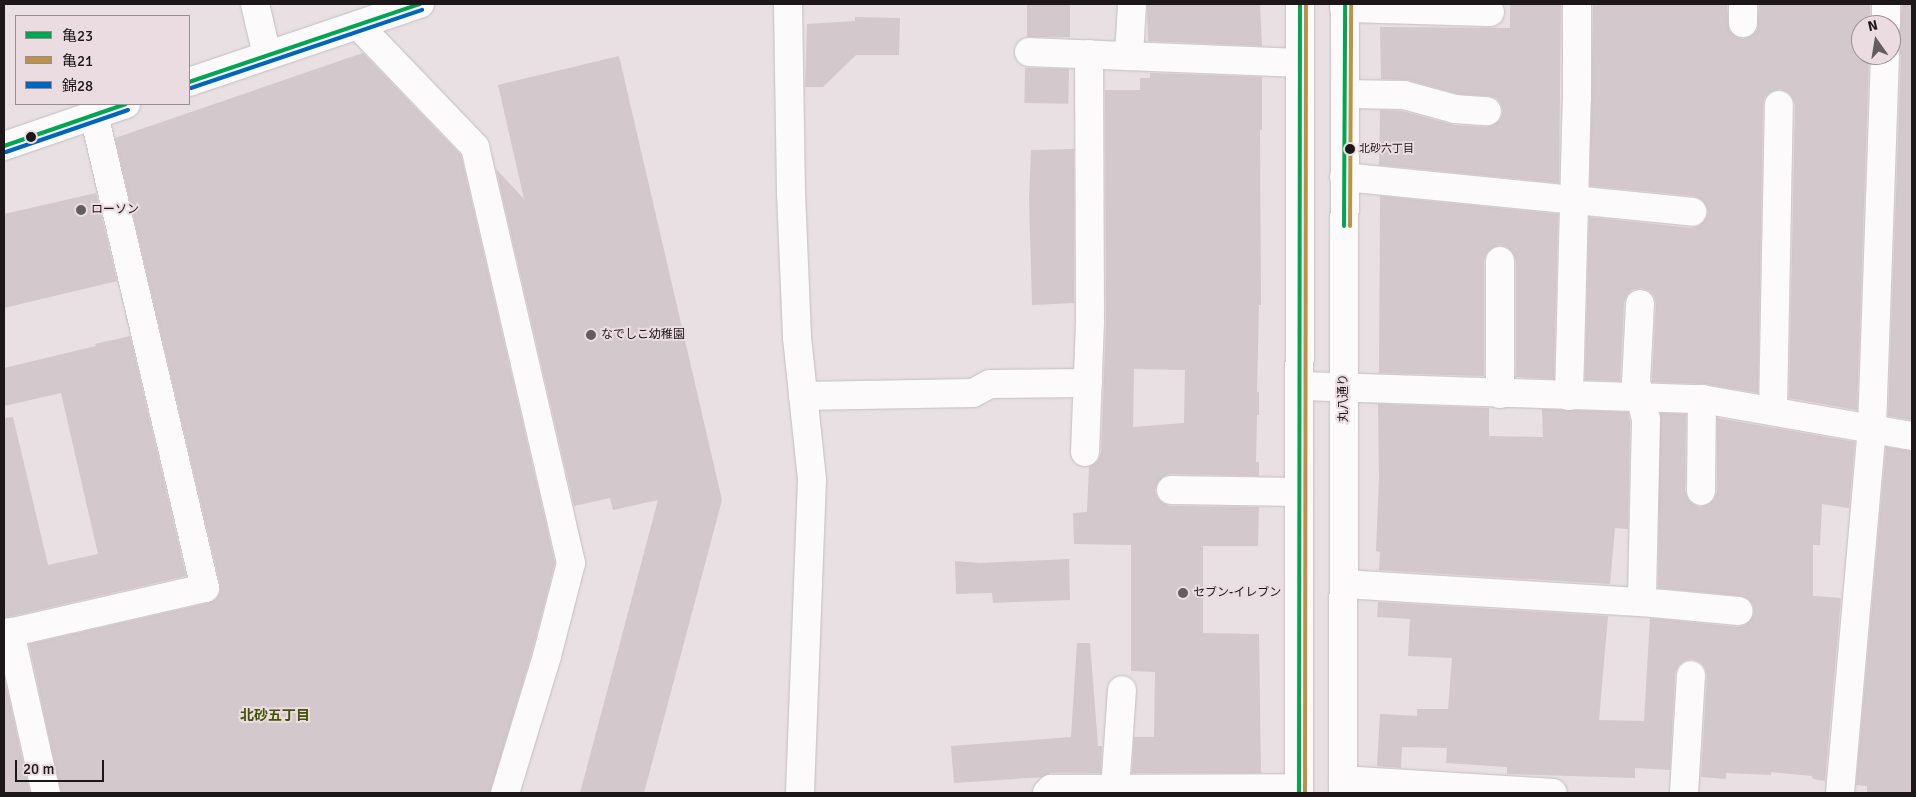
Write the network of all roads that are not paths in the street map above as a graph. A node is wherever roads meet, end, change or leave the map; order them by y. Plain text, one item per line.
1 (255, 4) edge
2 (420, 4) edge
3 (788, 4) edge
4 (1132, 4) edge
5 (1300, 4) edge
6 (1578, 4) edge
7 (1344, 6) edge
8 (1490, 12) dead end
9 (358, 25) junction
10 (1029, 52) dead end
11 (1089, 54) junction
12 (267, 56) junction
13 (1129, 56) junction
14 (1299, 63) junction
15 (1885, 65) edge
16 (190, 82) edge
17 (1344, 94) junction
18 (123, 105) edge
19 (1778, 105) dead end
20 (1487, 111) dead end
21 (94, 115) junction
22 (4, 146) edge
23 (1344, 177) junction
24 (1573, 200) junction
25 (1692, 212) dead end
26 (1500, 261) dead end
27 (1640, 304) dead end
28 (1088, 383) junction
29 (1300, 386) junction
30 (1344, 387) junction
31 (1500, 394) junction
32 (803, 396) junction
33 (1569, 396) junction
34 (1642, 398) junction
35 (1702, 399) junction
36 (1773, 411) junction
37 (1872, 428) junction
38 (1912, 436) edge
39 (1085, 452) dead end
40 (1171, 490) dead end
41 (1700, 491) dead end
42 (1299, 492) junction
43 (1344, 584) junction
44 (1642, 602) junction
45 (1739, 611) dead end
46 (7, 633) edge
47 (1691, 675) dead end
48 (1122, 690) dead end
49 (1343, 787) edge
50 (1300, 791) edge
51 (1113, 792) edge
52 (1160, 792) edge
53 (46, 793) edge
54 (506, 793) edge
55 (800, 793) edge
56 (1047, 793) edge
57 (1553, 793) edge
58 (1684, 793) edge
59 (1840, 793) edge

1 - 12 street
2 - 9 street
3 - 32 street
4 - 13 street
5 - 14 street
6 - 24 street
7 - 8 street
7 - 17 street, 丸八通り
9 - 12 street
9 - 54 street
10 - 11 street
11 - 13 street
11 - 28 street
12 - 16 street
13 - 14 street
14 - 29 street
15 - 37 street
17 - 20 street
17 - 23 street, 丸八通り
18 - 21 street
19 - 36 street
21 - 22 street
21 - 46 street
23 - 24 street
23 - 30 street, 丸八通り
24 - 25 street
24 - 33 street
26 - 31 street
27 - 34 street
28 - 32 street
28 - 39 street
29 - 30 street
29 - 42 street
30 - 31 street
30 - 43 street, 丸八通り
31 - 33 street
32 - 55 street
33 - 34 street
34 - 35 street
34 - 44 street
35 - 36 street
35 - 41 street
36 - 37 street
37 - 38 street
37 - 59 street
40 - 42 street
42 - 50 street
43 - 44 street
43 - 49 street, 丸八通り
44 - 45 street
46 - 53 street
47 - 58 street
48 - 51 street
49 - 57 street
50 - 52 street
51 - 52 street
51 - 56 street

